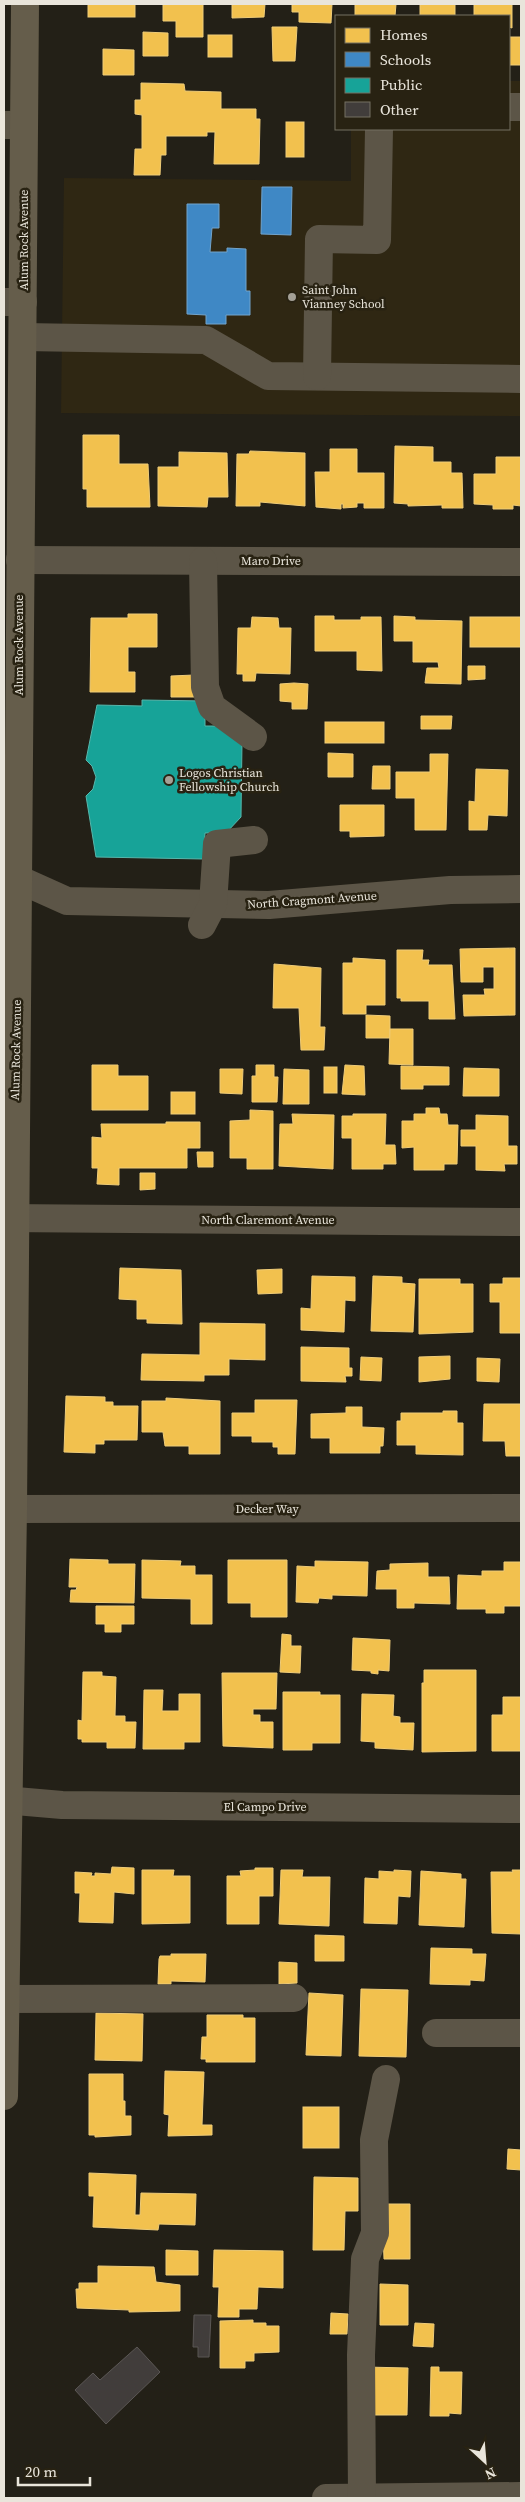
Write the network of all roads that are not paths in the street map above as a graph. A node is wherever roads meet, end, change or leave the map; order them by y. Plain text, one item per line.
1 (25, 4) edge
2 (14, 125) edge
3 (379, 130) edge
4 (14, 302) edge
5 (22, 337) junction
6 (317, 376) junction
7 (521, 378) edge
8 (14, 441) edge
9 (20, 560) junction
10 (203, 560) junction
11 (521, 562) edge
12 (11, 679) edge
13 (253, 737) dead end
14 (254, 840) dead end
15 (11, 874) edge
16 (521, 890) edge
17 (207, 915) junction
18 (9, 1219) edge
19 (521, 1222) edge
20 (521, 1508) edge
21 (13, 1510) junction
22 (7, 1585) edge
23 (6, 1800) edge
24 (521, 1808) edge
25 (294, 1998) dead end
26 (6, 1999) junction
27 (436, 2033) dead end
28 (521, 2033) edge
29 (386, 2079) dead end
30 (4, 2096) edge
31 (521, 2496) edge
32 (326, 2498) edge
33 (362, 2498) edge
34 (373, 2498) edge
35 (419, 2498) edge

1 - 2 main road, Alum Rock Avenue
2 - 4 main road, Alum Rock Avenue
3 - 6 street
4 - 5 main road, Alum Rock Avenue
5 - 6 street
5 - 8 main road, Alum Rock Avenue
6 - 7 street
8 - 9 main road, Alum Rock Avenue
9 - 10 street, Maro Drive
9 - 12 main road, Alum Rock Avenue
10 - 11 street, Maro Drive
10 - 13 street
12 - 15 main road, Alum Rock Avenue
14 - 17 street
15 - 17 street, North Cragmont Avenue
15 - 18 main road, Alum Rock Avenue
16 - 17 street, North Cragmont Avenue
18 - 19 street, North Claremont Avenue
18 - 21 main road, Alum Rock Avenue
20 - 21 street, Decker Way
21 - 22 main road, Alum Rock Avenue
22 - 23 main road, Alum Rock Avenue
23 - 24 street, El Campo Drive
23 - 26 main road, Alum Rock Avenue
25 - 26 street
26 - 30 main road, Alum Rock Avenue
27 - 28 street
29 - 33 street
31 - 35 street
32 - 33 street
33 - 34 street
34 - 35 street

